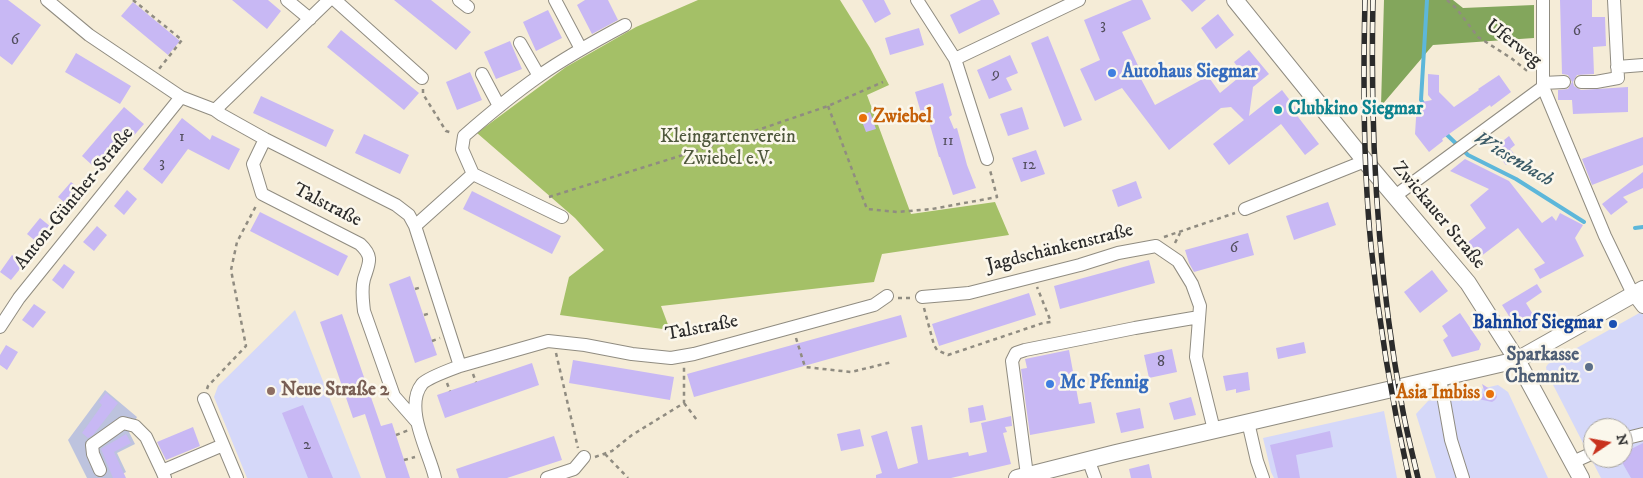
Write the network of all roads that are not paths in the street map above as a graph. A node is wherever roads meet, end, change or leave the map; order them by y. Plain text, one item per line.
1 (47, 0) edge
2 (287, 0) edge
3 (329, 0) edge
4 (335, 0) edge
5 (555, 0) edge
6 (917, 0) edge
7 (1079, 0) edge
8 (1235, 0) edge
9 (1543, 0) edge
10 (1614, 0) edge
11 (310, 19) junction
12 (625, 25) dead end
13 (520, 43) dead end
14 (581, 49) junction
15 (955, 59) junction
16 (1643, 65) edge
17 (1617, 67) junction
18 (482, 74) dead end
19 (539, 76) junction
20 (422, 78) road end
21 (1564, 82) dead end
22 (1581, 82) dead end
23 (1543, 85) junction
24 (181, 97) junction
25 (499, 106) junction
26 (215, 110) junction
27 (264, 139) junction
28 (987, 159) road end
29 (1365, 160) junction
30 (473, 174) junction
31 (1395, 196) junction
32 (1246, 209) road end
33 (562, 216) dead end
34 (414, 226) junction
35 (887, 296) dead end
36 (922, 297) road end
37 (1640, 297) edge
38 (1199, 317) junction
39 (0, 327) edge
40 (1517, 360) junction
41 (460, 366) junction
42 (1440, 378) junction
43 (204, 399) road end
44 (416, 421) junction
45 (1248, 422) junction
46 (1214, 430) junction
47 (223, 445) junction
48 (584, 458) road end
49 (1583, 458) edge
50 (1088, 460) junction
51 (1573, 462) junction
52 (100, 470) dead end
53 (163, 475) edge
54 (1022, 477) edge
55 (237, 478) edge
56 (435, 478) edge
57 (547, 478) edge
58 (1095, 478) edge
59 (1263, 478) edge
60 (1463, 478) edge
61 (1581, 478) edge

1 - 24 street, Talstraße
2 - 11 street
3 - 11 street
4 - 20 street
5 - 14 street
6 - 15 street
7 - 15 street
8 - 29 main road, Zwickauer Straße
9 - 23 street
10 - 17 street
11 - 26 street
12 - 14 street
13 - 19 street
14 - 19 street
15 - 28 street
16 - 17 street
17 - 22 street
18 - 25 street
19 - 25 street
21 - 23 street
23 - 31 street
23 - 37 street
24 - 26 street, Talstraße
24 - 39 street, Anton-Günther-Straße
25 - 30 street
26 - 27 street, Talstraße
27 - 34 street, Talstraße
27 - 44 street, Talstraße
29 - 31 main road, Zwickauer Straße
29 - 32 street
30 - 33 street
30 - 34 street
31 - 40 main road, Zwickauer Straße
34 - 41 street, Talstraße
35 - 41 street, Talstraße
36 - 38 street, Jagdschänkenstraße
37 - 40 main road
38 - 46 street, Jagdschänkenstraße
38 - 54 street
40 - 42 main road
40 - 51 main road, Zwickauer Straße
41 - 44 street, Talstraße
42 - 45 main road
42 - 60 street
43 - 47 street
44 - 56 street, Talstraße
45 - 46 main road
45 - 59 street
46 - 50 main road
47 - 53 street
47 - 55 street
48 - 57 street
49 - 51 street
50 - 54 main road
50 - 58 street
51 - 61 main road, Zwickauer Straße
52 - 53 street

